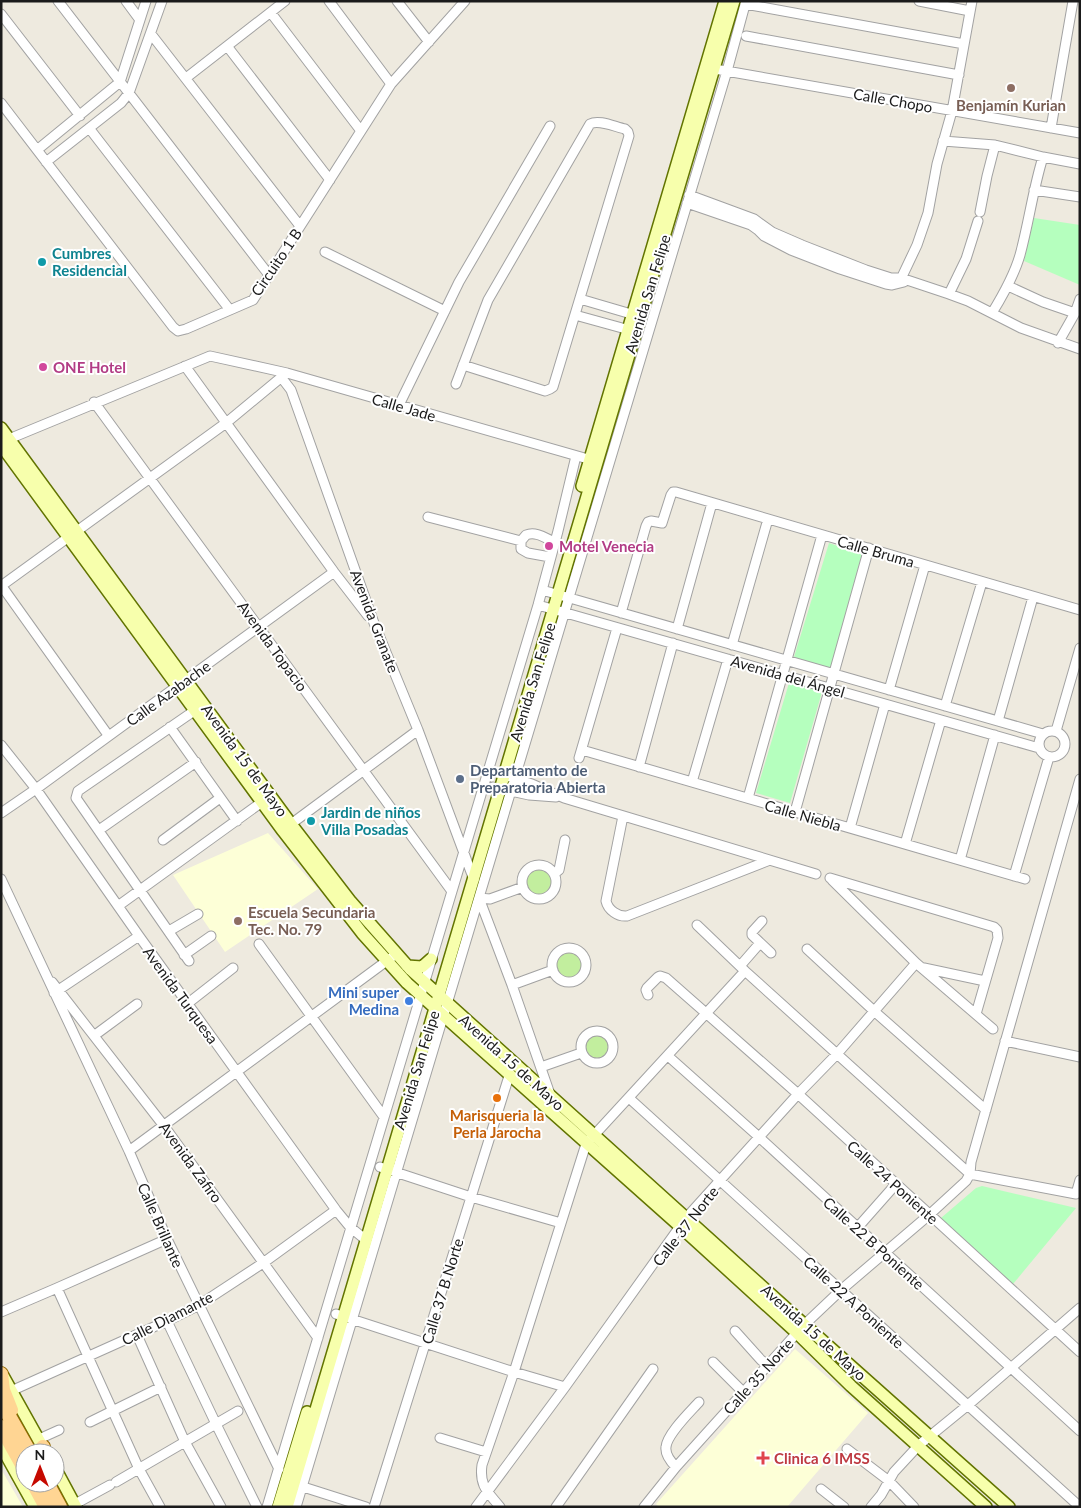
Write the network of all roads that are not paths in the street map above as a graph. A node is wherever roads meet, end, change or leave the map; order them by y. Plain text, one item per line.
1 (58, 1) edge
2 (126, 1) edge
3 (146, 1) edge
4 (162, 1) edge
5 (285, 1) edge
6 (329, 1) edge
7 (396, 1) edge
8 (465, 1) edge
9 (725, 1) edge
10 (919, 1) edge
11 (972, 1) edge
12 (1073, 1) edge
13 (742, 2) edge
14 (970, 11) junction
15 (270, 12) junction
16 (1, 14) edge
17 (140, 20) junction
18 (1069, 26) junction
19 (1080, 28) edge
20 (151, 34) junction
21 (746, 36) dead end
22 (429, 42) junction
23 (964, 44) junction
24 (227, 46) junction
25 (710, 68) junction
26 (727, 71) junction
27 (959, 75) junction
28 (186, 78) junction
29 (120, 82) junction
30 (391, 84) junction
31 (129, 93) junction
32 (1, 104) edge
33 (952, 110) junction
34 (80, 116) junction
35 (550, 126) dead end
36 (89, 128) junction
37 (1051, 128) junction
38 (362, 131) junction
39 (1080, 133) edge
40 (943, 141) junction
41 (692, 143) junction
42 (996, 146) junction
43 (704, 147) junction
44 (37, 150) junction
45 (1043, 157) junction
46 (46, 162) junction
47 (1080, 164) edge
48 (330, 180) junction
49 (1034, 190) junction
50 (1080, 197) edge
51 (688, 199) junction
52 (300, 226) junction
53 (326, 252) dead end
54 (269, 275) junction
55 (902, 281) junction
56 (1008, 286) junction
57 (949, 294) junction
58 (580, 299) junction
59 (1080, 299) edge
60 (230, 310) junction
61 (445, 311) junction
62 (1075, 313) junction
63 (575, 314) junction
64 (992, 314) junction
65 (637, 315) junction
66 (632, 331) junction
67 (1058, 343) junction
68 (1080, 349) edge
69 (464, 365) junction
70 (185, 366) junction
71 (284, 375) junction
72 (628, 381) junction
73 (456, 384) dead end
74 (94, 402) junction
75 (399, 405) junction
76 (226, 423) junction
77 (1, 428) edge
78 (4, 442) edge
79 (576, 456) junction
80 (593, 461) junction
81 (150, 478) junction
82 (712, 503) junction
83 (428, 517) dead end
84 (768, 519) junction
85 (73, 534) junction
86 (822, 535) junction
87 (521, 541) junction
88 (869, 548) junction
89 (554, 551) junction
90 (925, 565) junction
91 (334, 572) junction
92 (982, 582) junction
93 (2, 586) edge
94 (555, 594) junction
95 (1033, 596) junction
96 (550, 608) junction
97 (1080, 610) edge
98 (621, 613) junction
99 (374, 624) junction
100 (259, 627) junction
101 (617, 628) junction
102 (677, 629) junction
103 (673, 643) junction
104 (732, 645) junction
105 (1080, 648) edge
106 (728, 659) junction
107 (787, 660) junction
108 (834, 674) junction
109 (783, 675) junction
110 (182, 684) junction
111 (830, 688) junction
112 (889, 690) junction
113 (885, 704) junction
114 (946, 706) junction
115 (194, 710) junction
116 (942, 720) junction
117 (998, 721) junction
118 (170, 727) junction
119 (418, 730) junction
120 (1056, 731) junction
121 (1043, 734) junction
122 (995, 735) junction
123 (108, 736) junction
124 (1, 745) edge
125 (1039, 748) junction
126 (1049, 756) junction
127 (196, 762) junction
128 (638, 767) junction
129 (364, 770) junction
130 (505, 776) junction
131 (1080, 779) edge
132 (692, 782) junction
133 (532, 784) junction
134 (36, 789) junction
135 (501, 789) junction
136 (529, 795) junction
137 (220, 798) junction
138 (564, 798) junction
139 (748, 798) junction
140 (262, 802) junction
141 (795, 812) junction
142 (1, 813) edge
143 (623, 816) junction
144 (237, 821) junction
145 (287, 827) junction
146 (850, 828) junction
147 (99, 830) junction
148 (162, 840) dead end
149 (565, 840) dead end
150 (905, 844) junction
151 (464, 851) junction
152 (770, 860) junction
153 (960, 860) junction
154 (470, 866) junction
155 (554, 874) junction
156 (816, 874) dead end
157 (1014, 876) junction
158 (474, 878) junction
159 (1, 879) edge
160 (1025, 879) dead end
161 (523, 887) junction
162 (140, 890) junction
163 (451, 890) junction
164 (479, 898) junction
165 (118, 906) junction
166 (198, 914) dead end
167 (762, 921) dead end
168 (697, 924) dead end
169 (169, 931) junction
170 (139, 936) junction
171 (211, 936) dead end
172 (760, 943) junction
173 (259, 944) dead end
174 (807, 949) dead end
175 (771, 953) dead end
176 (392, 958) junction
177 (431, 960) junction
178 (916, 962) junction
179 (407, 966) junction
180 (233, 968) dead end
181 (742, 968) junction
182 (924, 968) junction
183 (553, 970) dead end
184 (985, 981) junction
185 (512, 986) junction
186 (56, 991) junction
187 (436, 993) junction
188 (648, 995) dead end
189 (137, 1004) dead end
190 (188, 1004) junction
191 (432, 1006) junction
192 (874, 1011) junction
193 (706, 1013) junction
194 (976, 1014) junction
195 (311, 1017) junction
196 (993, 1029) dead end
197 (95, 1035) junction
198 (1005, 1041) junction
199 (581, 1053) dead end
200 (837, 1054) junction
201 (668, 1056) junction
202 (1080, 1057) edge
203 (541, 1067) junction
204 (237, 1072) junction
205 (509, 1076) junction
206 (798, 1094) junction
207 (551, 1097) junction
208 (629, 1098) junction
209 (986, 1110) junction
210 (556, 1116) junction
211 (384, 1117) junction
212 (164, 1126) junction
213 (594, 1134) junction
214 (759, 1137) junction
215 (586, 1144) junction
216 (129, 1151) junction
217 (388, 1169) junction
218 (970, 1174) junction
219 (1080, 1180) edge
220 (720, 1181) junction
221 (896, 1184) junction
222 (1078, 1195) edge
223 (471, 1197) junction
224 (336, 1210) junction
225 (929, 1215) junction
226 (561, 1223) junction
227 (683, 1223) junction
228 (350, 1227) junction
229 (858, 1227) junction
230 (363, 1238) junction
231 (167, 1239) junction
232 (885, 1252) junction
233 (263, 1263) junction
234 (57, 1288) junction
235 (841, 1290) junction
236 (199, 1305) junction
237 (1080, 1308) edge
238 (1, 1312) edge
239 (344, 1317) junction
240 (168, 1321) junction
241 (801, 1329) junction
242 (1055, 1330) junction
243 (735, 1331) dead end
244 (137, 1335) junction
245 (318, 1338) junction
246 (426, 1343) junction
247 (1080, 1352) edge
248 (88, 1357) junction
249 (713, 1362) dead end
250 (768, 1365) junction
251 (1011, 1368) junction
252 (654, 1369) dead end
253 (514, 1372) junction
254 (1, 1374) edge
255 (161, 1387) junction
256 (565, 1387) junction
257 (11, 1391) junction
258 (743, 1392) junction
259 (1, 1402) edge
260 (699, 1402) dead end
261 (968, 1405) junction
262 (112, 1410) junction
263 (238, 1411) dead end
264 (90, 1422) dead end
265 (6, 1423) edge
266 (216, 1424) junction
267 (59, 1430) dead end
268 (1080, 1430) edge
269 (931, 1437) junction
270 (440, 1438) dead end
271 (185, 1442) junction
272 (22, 1443) edge
273 (39, 1443) edge
274 (47, 1443) edge
275 (15, 1445) edge
276 (1, 1446) edge
277 (919, 1446) junction
278 (847, 1449) dead end
279 (486, 1452) junction
280 (676, 1467) junction
281 (139, 1469) junction
282 (279, 1469) junction
283 (888, 1481) junction
284 (294, 1484) junction
285 (65, 1486) edge
286 (821, 1489) dead end
287 (487, 1491) junction
288 (38, 1493) edge
289 (52, 1493) edge
290 (76, 1505) edge
291 (36, 1507) edge
292 (46, 1507) edge
293 (60, 1507) edge
294 (160, 1507) edge
295 (221, 1507) edge
296 (257, 1507) edge
297 (268, 1507) edge
298 (278, 1507) edge
299 (287, 1507) edge
300 (296, 1507) edge
301 (366, 1507) edge
302 (374, 1507) edge
303 (476, 1507) edge
304 (500, 1507) edge
305 (556, 1507) edge
306 (644, 1507) edge
307 (844, 1507) edge
308 (872, 1507) edge
309 (914, 1507) edge
310 (986, 1507) edge
311 (1009, 1507) edge
312 (1080, 1507) edge

1 - 29 street
2 - 17 street
3 - 17 street
4 - 20 street
5 - 15 street
6 - 30 street
7 - 22 street
8 - 22 street, Circuito 1 B
9 - 25 main road, Avenida San Felipe
10 - 14 street
11 - 14 street
12 - 18 street
13 - 23 street
13 - 25 main road, Avenida San Felipe
13 - 26 street, Avenida San Felipe
14 - 23 street
15 - 24 street
15 - 38 street
16 - 34 street
17 - 29 street
18 - 19 street
18 - 37 street
20 - 28 street
20 - 31 street
21 - 27 street
22 - 30 street, Circuito 1 B
23 - 27 street
24 - 28 street
24 - 48 street
25 - 26 street, Calle Chopo
25 - 41 main road, Avenida San Felipe
25 - 65 main road, Avenida San Felipe
26 - 33 street, Calle Chopo
26 - 43 street, Avenida San Felipe
27 - 33 street
28 - 52 street
29 - 31 street
29 - 34 street
30 - 38 street, Circuito 1 B
31 - 36 street
31 - 54 street
32 - 44 street, Circuito 1 B
33 - 37 street, Calle Chopo
33 - 40 street
34 - 44 street
35 - 61 street
36 - 46 street
36 - 60 street
37 - 39 street, Calle Chopo
38 - 48 street, Circuito 1 B
40 - 42 street
40 - 55 street
41 - 43 street
41 - 65 main road, Avenida San Felipe
42 - 45 street
42 - 57 street
43 - 51 street, Avenida San Felipe
44 - 46 street, Circuito 1 B
45 - 47 street
45 - 49 street
46 - 60 street, Circuito 1 B
48 - 52 street, Circuito 1 B
49 - 50 street
49 - 56 street
51 - 55 street
51 - 72 street, Avenida San Felipe
52 - 54 street, Circuito 1 B
53 - 61 street
54 - 60 street, Circuito 1 B
55 - 57 street
56 - 62 street
56 - 64 street
57 - 64 street
58 - 63 street
58 - 65 street
58 - 69 street
59 - 62 street
61 - 75 street
62 - 67 street
63 - 66 street
63 - 69 street
64 - 67 street
65 - 66 main road, Avenida San Felipe
66 - 72 main road, Avenida San Felipe
66 - 80 main road, Avenida San Felipe
67 - 68 street
69 - 73 street
70 - 71 street, Calle Jade
70 - 74 street
70 - 76 street
71 - 75 street, Calle Jade
71 - 76 street
71 - 99 street, Avenida Granate
72 - 80 main road, Avenida San Felipe
72 - 94 street, Avenida San Felipe
74 - 78 street
74 - 81 street, Avenida Topacio
75 - 79 street, Calle Jade
76 - 81 street
76 - 91 street
77 - 78 main road, Avenida 15 de Mayo
78 - 85 main road, Avenida 15 de Mayo
79 - 80 street, Calle Jade
79 - 89 street, Avenida San Felipe
80 - 89 main road, Avenida San Felipe
80 - 94 main road, Avenida San Felipe
81 - 85 street
81 - 100 street, Avenida Topacio
82 - 84 street, Calle Bruma
82 - 98 street, Calle Bruma
82 - 102 street
83 - 87 street
84 - 86 street, Calle Bruma
84 - 104 street
85 - 93 street
85 - 110 main road, Avenida 15 de Mayo
86 - 88 street, Calle Bruma
86 - 107 street
87 - 89 street
87 - 89 street
88 - 90 street, Calle Bruma
88 - 108 street
89 - 94 main road, Avenida San Felipe
90 - 92 street, Calle Bruma
90 - 112 street
91 - 99 street
91 - 100 street, Calle Azabache
92 - 95 street, Calle Bruma
92 - 114 street
93 - 123 street
94 - 96 main road, Avenida San Felipe
94 - 96 street, Avenida San Felipe
94 - 98 street, Avenida del Ángel
95 - 97 street, Calle Bruma
95 - 117 street
96 - 101 street, Avenida del Ángel
96 - 130 main road, Avenida San Felipe
96 - 130 street, Avenida San Felipe
96 - 151 street, Avenida San Felipe
98 - 102 street, Avenida del Ángel
99 - 119 street, Avenida Granate
100 - 110 street, Calle Azabache
100 - 129 street, Avenida Topacio
101 - 103 street, Avenida del Ángel
101 - 128 street, Calle Niebla
102 - 104 street, Avenida del Ángel
103 - 106 street, Avenida del Ángel
103 - 128 street
104 - 107 street, Avenida del Ángel
105 - 120 street
106 - 109 street, Avenida del Ángel
106 - 132 street
107 - 108 street, Avenida del Ángel
107 - 109 street
108 - 111 street
108 - 112 street, Avenida del Ángel
109 - 111 street, Avenida del Ángel
109 - 139 street
110 - 115 main road, Avenida 15 de Mayo
110 - 123 street, Calle Azabache
110 - 145 main road, Avenida 15 de Mayo
111 - 113 street, Avenida del Ángel
111 - 141 street
112 - 114 street, Avenida del Ángel
113 - 116 street, Avenida del Ángel
113 - 146 street
114 - 117 street, Avenida del Ángel
115 - 118 street
115 - 140 main road, Avenida 15 de Mayo
116 - 122 street, Avenida del Ángel
116 - 150 street
117 - 121 street, Avenida del Ángel
118 - 127 street
118 - 147 street
119 - 129 street
119 - 151 street, Avenida Granate
120 - 121 street
120 - 126 street
121 - 125 street
122 - 125 street, Avenida del Ángel
122 - 153 street
123 - 134 street, Calle Azabache
124 - 134 street, Avenida Turquesa
125 - 126 street
126 - 157 street
127 - 137 street
127 - 147 street
128 - 132 street, Calle Niebla
129 - 145 street
129 - 163 street, Avenida Topacio
130 - 133 street
130 - 135 main road, Avenida San Felipe
130 - 135 street, Avenida San Felipe
131 - 198 street
132 - 139 street, Calle Niebla
133 - 136 street
133 - 138 street
134 - 142 street, Calle Azabache
134 - 165 street, Avenida Turquesa
135 - 136 street
135 - 154 main road, Avenida San Felipe
135 - 158 main road, Avenida San Felipe
135 - 164 street, Avenida San Felipe
136 - 138 street
137 - 144 street
137 - 148 street
138 - 143 street
139 - 141 street, Calle Niebla
140 - 144 street
140 - 145 main road, Avenida 15 de Mayo
141 - 146 street, Calle Niebla
143 - 152 street
143 - 152 street
144 - 162 street
145 - 176 main road, Avenida 15 de Mayo
146 - 150 street, Calle Niebla
147 - 162 street
149 - 155 street
150 - 153 street, Calle Niebla
151 - 154 street, Avenida Granate
151 - 163 street, Avenida San Felipe
152 - 156 street
153 - 157 street, Calle Niebla
154 - 158 street, Avenida Granate
154 - 187 main road, Avenida San Felipe
155 - 161 street
155 - 161 street
157 - 160 street, Calle Niebla
158 - 164 street, Avenida Granate
158 - 187 main road, Avenida San Felipe
159 - 186 street, Calle Brillante
161 - 164 street
162 - 165 street
162 - 169 street
163 - 177 street, Avenida San Felipe
164 - 185 street, Avenida Granate
164 - 187 street, Avenida San Felipe
165 - 170 street, Avenida Turquesa
166 - 169 street
167 - 172 street
168 - 181 street
169 - 171 street
170 - 186 street
170 - 190 street, Avenida Turquesa
172 - 175 street
172 - 181 street
173 - 195 street
174 - 192 street
176 - 179 main road, Avenida 15 de Mayo
176 - 191 main road, Avenida 15 de Mayo
176 - 195 street
177 - 179 main road
177 - 187 street, Avenida San Felipe
178 - 182 street
178 - 184 street
178 - 192 street, Calle 37 Norte
179 - 187 main road, Avenida 15 de Mayo
180 - 190 street
181 - 193 street
181 - 200 street
182 - 184 street
182 - 194 street
183 - 185 street
184 - 194 street
185 - 203 street, Avenida Granate
186 - 197 street, Avenida Zafiro
186 - 216 street, Calle Brillante
187 - 191 main road, Avenida San Felipe
187 - 191 street, Avenida San Felipe
187 - 207 main road, Avenida 15 de Mayo
188 - 193 street, Calle 24 Poniente
189 - 197 street
190 - 204 street, Avenida Turquesa
191 - 205 main road, Avenida 15 de Mayo
191 - 211 street, Avenida San Felipe
191 - 217 main road, Avenida San Felipe
191 - 217 street, Avenida San Felipe
192 - 200 street, Calle 37 Norte
192 - 209 street
193 - 201 street
193 - 206 street, Calle 24 Poniente
194 - 196 street
195 - 204 street
195 - 211 street
197 - 212 street, Avenida Zafiro
198 - 202 street
198 - 209 street
199 - 203 street
200 - 206 street, Calle 37 Norte
200 - 218 street
201 - 208 street
201 - 214 street, Calle 22 B Poniente
203 - 207 street, Avenida Granate
204 - 212 street
204 - 224 street, Avenida Turquesa
205 - 210 main road, Avenida 15 de Mayo
205 - 223 street, Calle 37 B Norte
206 - 214 street, Calle 37 Norte
206 - 221 street, Calle 24 Poniente
207 - 210 street, Avenida Granate
207 - 213 main road, Avenida 15 de Mayo
208 - 213 street
208 - 220 street, Calle 22 A Poniente
209 - 218 street
210 - 215 main road, Avenida 15 de Mayo
211 - 228 street, Avenida San Felipe
212 - 216 street
212 - 233 street, Avenida Zafiro
213 - 215 street
213 - 227 main road, Avenida 15 de Mayo
214 - 220 street, Calle 37 Norte
214 - 229 street, Calle 22 B Poniente
215 - 226 street
215 - 227 main road, Avenida 15 de Mayo
216 - 231 street, Calle Brillante
217 - 223 street
217 - 230 main road, Avenida San Felipe
217 - 239 street, Avenida San Felipe
218 - 222 street
218 - 225 street, Calle 35 Norte
219 - 222 street
220 - 227 street, Calle 37 Norte
220 - 235 street, Calle 22 A Poniente
221 - 225 street, Calle 24 Poniente
221 - 229 street
223 - 226 street
223 - 246 street, Calle 37 B Norte
224 - 228 street, Avenida Turquesa
224 - 233 street, Calle Diamante
225 - 232 street, Calle 35 Norte
225 - 242 street, Calle 24 Poniente
226 - 253 street
227 - 241 main road, Avenida 15 de Mayo
227 - 256 street, Calle 37 Norte
228 - 230 street, Avenida Turquesa
228 - 245 street, Avenida San Felipe
229 - 232 street, Calle 22 B Poniente
230 - 239 main road, Avenida San Felipe
231 - 234 street
231 - 236 street, Calle Brillante
232 - 235 street, Calle 35 Norte
232 - 251 street, Calle 22 B Poniente
233 - 236 street, Calle Diamante
233 - 245 street, Avenida Zafiro
234 - 238 street
234 - 248 street
235 - 241 street, Calle 35 Norte
235 - 261 street, Calle 22 A Poniente
236 - 240 street, Calle Diamante
236 - 282 street, Calle Brillante
237 - 242 street
239 - 246 street
239 - 284 main road, Avenida San Felipe
239 - 284 street, Avenida San Felipe
240 - 244 street, Calle Diamante
240 - 266 street
241 - 250 street, Calle 35 Norte
241 - 269 main road, Avenida 15 de Mayo
241 - 277 main road, Avenida 15 de Mayo
242 - 247 street, Calle 24 Poniente
242 - 251 street
243 - 250 street
244 - 248 street, Calle Diamante
244 - 255 street
245 - 282 street, Avenida San Felipe
246 - 253 street
246 - 302 street, Calle 37 B Norte
248 - 257 street, Calle Diamante
248 - 262 street
249 - 258 street
250 - 258 street, Calle 35 Norte
251 - 261 street
251 - 268 street, Calle 22 B Poniente
252 - 305 street
253 - 256 street
253 - 279 street
254 - 257 main road
254 - 265 main road
255 - 262 street
255 - 271 street
256 - 287 street, Calle 37 Norte
257 - 273 main road
258 - 280 street, Calle 35 Norte
259 - 265 main road
260 - 280 street
261 - 269 street
261 - 312 street, Calle 22 A Poniente
262 - 264 street
262 - 281 street
263 - 266 street
265 - 272 main road
265 - 275 main road
266 - 271 street
266 - 296 street
267 - 274 street
269 - 277 street
269 - 311 main road, Avenida 15 de Mayo
270 - 279 street
271 - 281 street
271 - 295 street
276 - 291 main road
277 - 283 street
277 - 310 main road, Avenida 15 de Mayo
278 - 283 street
279 - 287 street
280 - 306 street, Calle 35 Norte
281 - 290 street
281 - 294 street
282 - 297 street, Avenida San Felipe
283 - 308 street
283 - 309 street
284 - 298 main road, Avenida San Felipe
284 - 299 main road, Avenida San Felipe
284 - 300 street, Avenida San Felipe
284 - 301 street
285 - 290 main road
286 - 307 street
287 - 303 street, Calle 37 Norte
287 - 304 street
288 - 292 main road
289 - 293 main road

